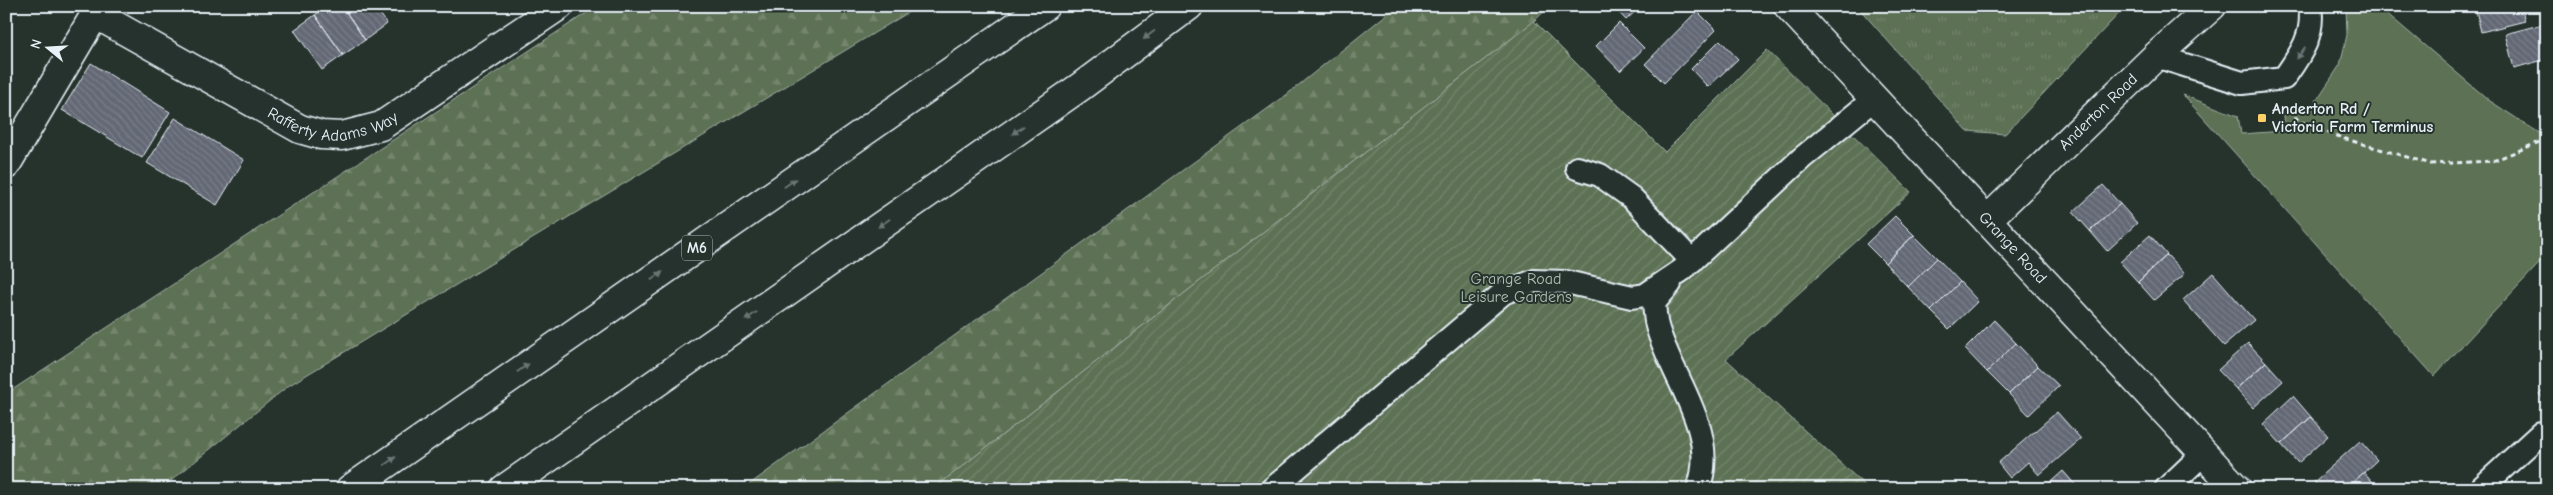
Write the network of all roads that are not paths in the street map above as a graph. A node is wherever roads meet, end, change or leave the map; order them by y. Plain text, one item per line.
1 (559, 6) edge
2 (1045, 6) edge
3 (1188, 6) edge
4 (1788, 6) edge
5 (2212, 6) edge
6 (2310, 6) edge
7 (98, 10) edge
8 (2156, 56) junction
9 (1874, 98) junction
10 (6, 165) edge
11 (1578, 168) dead end
12 (1987, 220) junction
13 (1687, 266) junction
14 (2541, 433) dead end
15 (2204, 453) junction
16 (350, 489) edge
17 (504, 489) edge
18 (1272, 489) edge
19 (1698, 489) edge
20 (2166, 489) edge
21 (2237, 489) edge
22 (2480, 489) edge

1 - 7 main road, Rafferty Adams Way
16 -> 2 main road, M6
3 -> 17 main road
4 - 9 main road, Grange Road
5 - 8 main road, Anderton Road
6 -> 8 lane
7 - 10 main road, Rafferty Adams Way
8 - 12 main road, Anderton Road
9 - 12 main road, Grange Road
9 - 13 lane
11 - 13 lane
12 - 15 main road, Grange Road
13 - 18 lane
13 - 19 lane
14 - 22 lane
15 - 20 lane
15 - 21 main road, Grange Road

